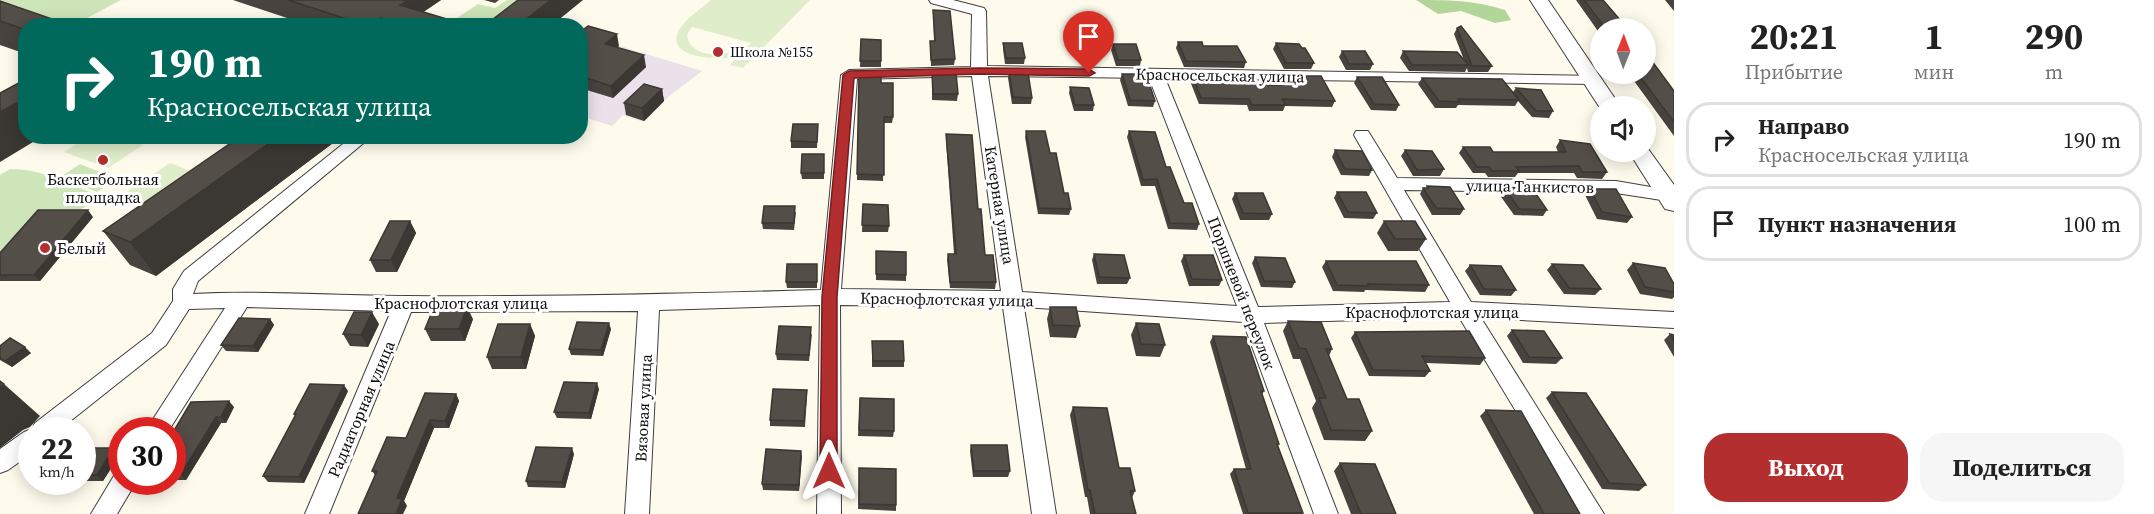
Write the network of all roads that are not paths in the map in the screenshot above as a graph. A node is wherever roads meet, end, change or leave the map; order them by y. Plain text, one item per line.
1 (936, 0) edge
2 (1539, 0) edge
3 (979, 71) junction
4 (1155, 74) junction
5 (1590, 76) edge
6 (1590, 79) edge
7 (1362, 135) dead end
8 (354, 144) edge
9 (1647, 162) edge
10 (1392, 184) junction
11 (1671, 199) edge
12 (830, 297) junction
13 (241, 299) junction
14 (1014, 299) junction
15 (183, 302) junction
16 (649, 303) junction
17 (404, 304) junction
18 (1465, 309) junction
19 (1251, 315) junction
20 (1674, 320) edge
21 (60, 417) edge
22 (165, 417) edge
23 (18, 450) edge
24 (0, 463) edge
25 (116, 495) edge
26 (104, 514) edge
27 (317, 514) edge
28 (637, 514) edge
29 (829, 514) edge
30 (1044, 514) edge
31 (1326, 514) edge
32 (1592, 514) edge

1 - 3 street, Катерная улица
2 - 5 street
3 - 4 street, Красносельская улица
3 - 12 street, Красносельская улица
3 - 14 street, Катерная улица
4 - 6 street, Красносельская улица
4 - 19 street, Поршневой переулок
7 - 10 street
8 - 15 street
9 - 11 street, улица Танкистов
10 - 11 street, улица Танкистов
10 - 18 street
12 - 14 street, Краснофлотская улица
12 - 16 street, Краснофлотская улица
12 - 29 street
13 - 15 street, Краснофлотская улица
13 - 17 street, Краснофлотская улица
13 - 22 street
14 - 19 street, Краснофлотская улица
14 - 30 street, Катерная улица
15 - 21 street
16 - 17 street, Краснофлотская улица
16 - 28 street, Вязовая улица
17 - 27 street, Радиаторная улица
18 - 19 street, Краснофлотская улица
18 - 20 street, Краснофлотская улица
18 - 32 street
19 - 31 street, Поршневой переулок
23 - 24 street
25 - 26 street

